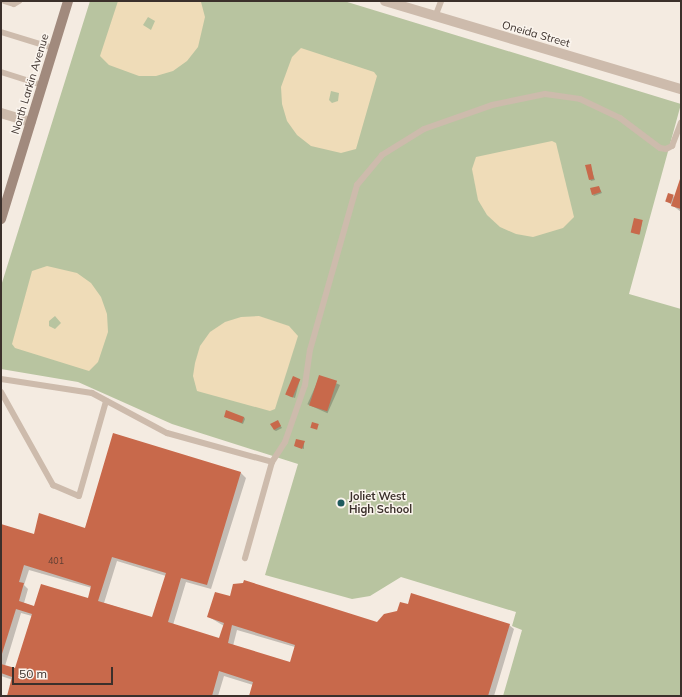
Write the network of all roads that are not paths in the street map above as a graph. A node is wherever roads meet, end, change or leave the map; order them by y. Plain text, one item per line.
1 (4, 1) edge
2 (19, 1) edge
3 (68, 1) edge
4 (385, 1) edge
5 (440, 1) edge
6 (435, 17) junction
7 (1, 32) edge
8 (53, 48) junction
9 (1, 72) edge
10 (42, 85) junction
11 (681, 89) edge
12 (1, 113) edge
13 (31, 122) junction
14 (681, 123) edge
15 (1, 219) edge
16 (1, 379) edge
17 (1, 392) edge
18 (106, 401) junction
19 (272, 462) junction
20 (245, 558) dead end

1 - 2 lane
3 - 8 main road, North Larkin Avenue
4 - 6 street, Oneida Street
5 - 6 lane
6 - 11 street, Oneida Street
7 - 8 lane
8 - 10 main road, North Larkin Avenue
9 - 10 lane
10 - 13 main road, North Larkin Avenue
12 - 13 street
13 - 15 main road, North Larkin Avenue
14 - 19 lane
16 - 18 lane
17 - 18 lane
18 - 19 lane
19 - 20 lane

